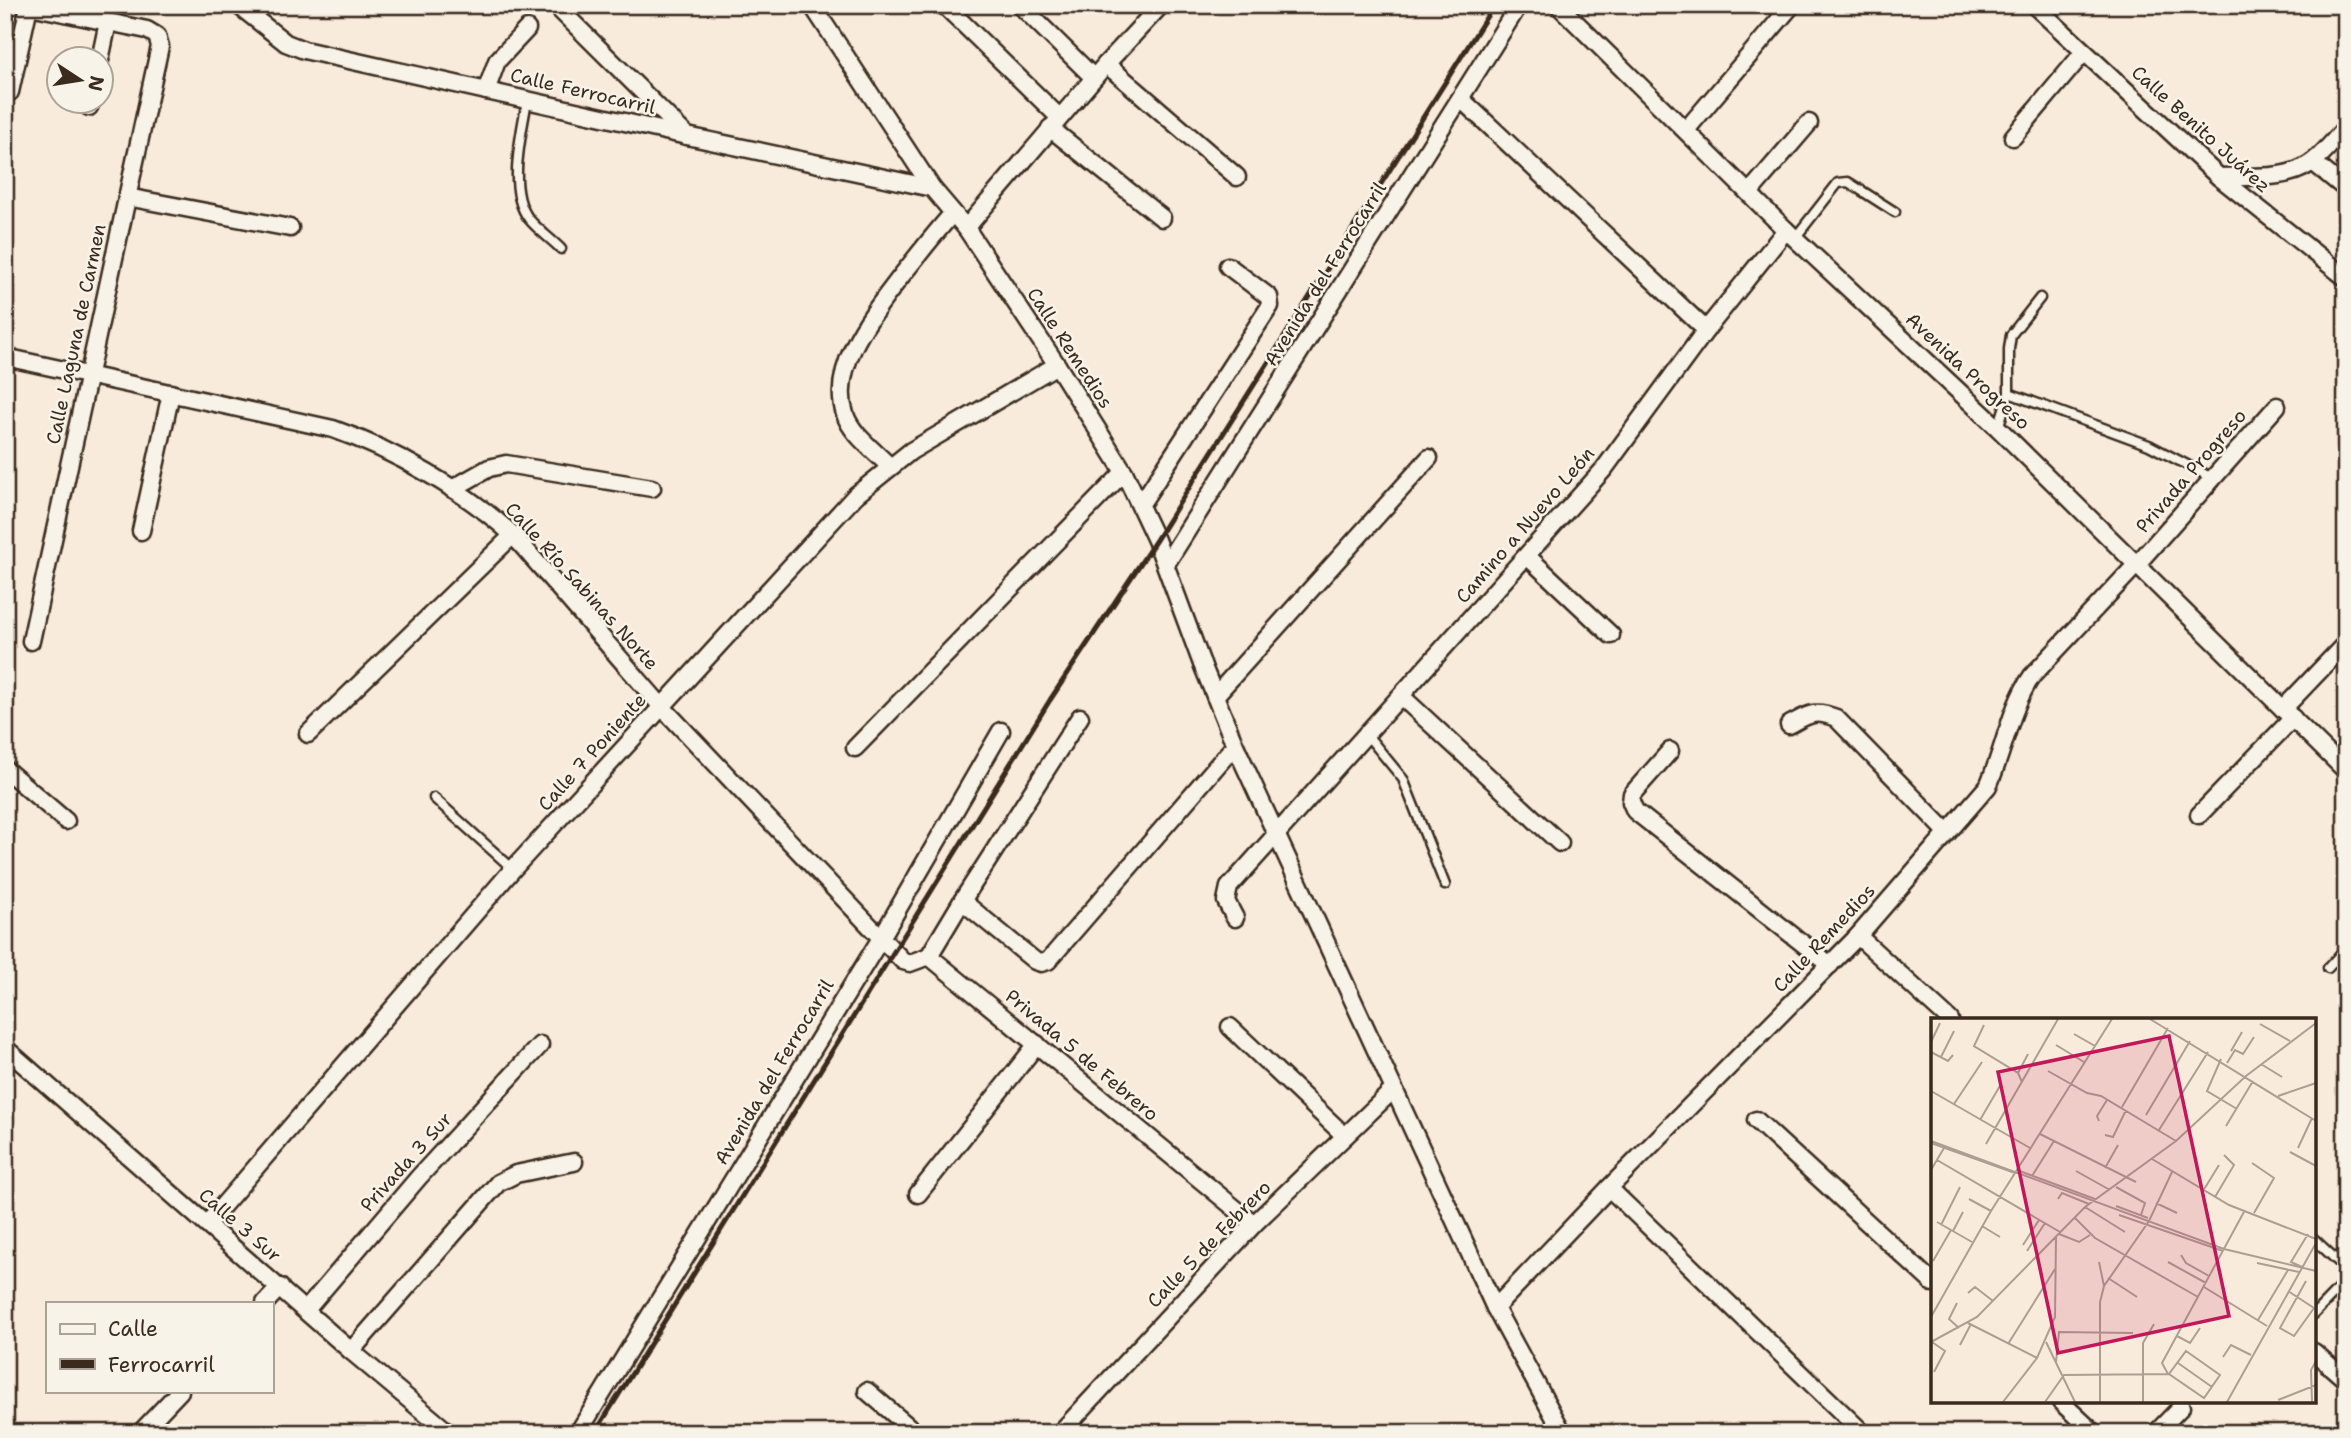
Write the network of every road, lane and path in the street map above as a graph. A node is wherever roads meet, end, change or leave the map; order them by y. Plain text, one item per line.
1 (238, 5) edge
2 (555, 5) edge
3 (811, 5) edge
4 (944, 5) edge
5 (1020, 5) edge
6 (1161, 5) edge
7 (1519, 5) edge
8 (1558, 5) edge
9 (1792, 5) edge
10 (2034, 5) edge
11 (27, 6) edge
12 (108, 22) junction
13 (527, 29) dead end
14 (103, 46) edge
15 (2084, 52) junction
16 (1106, 64) junction
17 (1094, 78) junction
18 (486, 91) junction
19 (10, 92) dead end
20 (1461, 99) junction
21 (527, 100) junction
22 (1055, 122) junction
23 (1809, 123) dead end
24 (2346, 127) edge
25 (1686, 130) junction
26 (687, 136) junction
27 (2013, 137) dead end
28 (2313, 162) junction
29 (1237, 177) dead end
30 (2219, 177) junction
31 (932, 188) junction
32 (2346, 189) edge
33 (1749, 193) junction
34 (127, 197) junction
35 (1895, 212) dead end
36 (953, 213) junction
37 (1162, 218) dead end
38 (290, 228) dead end
39 (965, 228) junction
40 (1791, 234) junction
41 (561, 249) dead end
42 (1228, 266) dead end
43 (2346, 278) edge
44 (2040, 298) dead end
45 (1706, 330) junction
46 (5, 357) edge
47 (1057, 365) junction
48 (89, 375) junction
49 (171, 393) junction
50 (2009, 393) junction
51 (2277, 406) dead end
52 (1998, 428) junction
53 (1429, 458) dead end
54 (889, 466) junction
55 (1124, 472) junction
56 (2213, 478) junction
57 (652, 488) dead end
58 (452, 489) junction
59 (1141, 505) junction
60 (141, 531) dead end
61 (513, 535) junction
62 (1527, 556) junction
63 (1166, 564) junction
64 (2137, 564) junction
65 (1611, 635) dead end
66 (31, 641) dead end
67 (2346, 643) edge
68 (1215, 696) junction
69 (1402, 697) junction
70 (662, 707) junction
71 (2288, 714) junction
72 (1080, 717) dead end
73 (1789, 725) dead end
74 (1001, 731) dead end
75 (308, 734) dead end
76 (1367, 735) junction
77 (1235, 745) junction
78 (855, 748) dead end
79 (1670, 751) dead end
80 (5, 769) edge
81 (2346, 771) edge
82 (434, 798) dead end
83 (2200, 815) dead end
84 (66, 821) dead end
85 (1947, 832) junction
86 (1278, 834) junction
87 (1560, 843) dead end
88 (513, 869) junction
89 (1445, 884) dead end
90 (962, 901) junction
91 (1235, 918) dead end
92 (1858, 936) junction
93 (881, 938) junction
94 (2346, 948) edge
95 (929, 956) junction
96 (1830, 965) junction
97 (2328, 968) dead end
98 (1948, 1018) edge
99 (1230, 1027) dead end
100 (1037, 1044) junction
101 (540, 1045) dead end
102 (5, 1048) edge
103 (1394, 1089) junction
104 (1756, 1119) dead end
105 (1345, 1136) junction
106 (574, 1162) dead end
107 (1609, 1188) junction
108 (919, 1194) dead end
109 (207, 1224) junction
110 (1254, 1224) junction
111 (2316, 1240) edge
112 (2346, 1269) edge
113 (1931, 1281) edge
114 (2346, 1281) edge
115 (280, 1287) junction
116 (265, 1302) edge
117 (1495, 1308) junction
118 (306, 1310) junction
119 (2316, 1312) edge
120 (351, 1351) junction
121 (2316, 1354) edge
122 (2346, 1380) edge
123 (867, 1391) dead end
124 (179, 1392) edge
125 (2062, 1403) edge
126 (2181, 1407) dead end
127 (140, 1433) edge
128 (449, 1433) edge
129 (578, 1433) edge
130 (916, 1433) edge
131 (1060, 1433) edge
132 (1563, 1433) edge
133 (1863, 1433) edge
134 (2095, 1433) edge
135 (2156, 1433) edge

1 - 18 street, Calle Ferrocarril
2 - 26 street
3 - 31 street, Calle Remedios
4 - 22 street
5 - 17 street
6 - 16 street
7 - 20 street, Avenida del Ferrocarril
8 - 25 street, Avenida Progreso
9 - 25 street
10 - 15 street, Calle Benito Juárez
11 - 12 street
11 - 19 street
12 - 14 street
12 - 34 street, Calle Laguna de Carmen
13 - 18 street
15 - 27 street
15 - 30 street, Calle Benito Juárez
16 - 17 street
16 - 29 street
17 - 22 street
18 - 21 street, Calle Ferrocarril
20 - 45 street
20 - 63 street, Avenida del Ferrocarril
21 - 26 street, Calle Ferrocarril
21 - 41 lane
22 - 37 street
22 - 39 street
23 - 33 street
24 - 28 street
25 - 33 street, Avenida Progreso
26 - 31 street, Calle Ferrocarril
28 - 30 street
28 - 32 street
30 - 43 street, Calle Benito Juárez
31 - 36 street, Calle Remedios
33 - 40 street, Avenida Progreso
34 - 38 street
34 - 48 street, Calle Laguna de Carmen
35 - 40 lane
36 - 39 street, Calle Remedios
36 - 54 street
39 - 47 street, Calle Remedios
40 - 45 street, Camino a Nuevo León
40 - 52 street, Avenida Progreso
42 - 59 street
44 - 50 lane
45 - 62 street, Camino a Nuevo León
46 - 48 street, Calle Río Sabinas Norte
47 - 54 street, Calle 7 Poniente
47 - 55 street, Calle Remedios
48 - 49 street, Calle Río Sabinas Norte
48 - 66 street, Calle Laguna de Carmen
49 - 58 street, Calle Río Sabinas Norte
49 - 60 street
50 - 52 lane
50 - 56 lane
51 - 56 street, Privada Progreso
52 - 64 street, Avenida Progreso
53 - 68 street
54 - 70 street, Calle 7 Poniente
55 - 59 street, Calle Remedios
55 - 78 street
56 - 64 street, Privada Progreso
57 - 58 street
58 - 61 street, Calle Río Sabinas Norte
59 - 63 street, Calle Remedios
61 - 70 street, Calle Río Sabinas Norte
61 - 75 street
62 - 65 street
62 - 69 street, Camino a Nuevo León
63 - 68 street, Calle Remedios
64 - 71 street, Avenida Progreso
64 - 85 street, Calle Remedios
67 - 71 street
68 - 77 street, Calle Remedios
69 - 76 street, Camino a Nuevo León
69 - 87 street
70 - 88 street, Calle 7 Poniente
70 - 93 street, Calle Río Sabinas Norte
71 - 81 street, Avenida Progreso
71 - 83 street
72 - 90 street
73 - 85 street
74 - 93 street, Avenida del Ferrocarril
76 - 86 street, Camino a Nuevo León
76 - 89 lane
77 - 86 street, Calle Remedios
77 - 90 street
79 - 96 street
80 - 84 street
82 - 88 lane
85 - 92 street, Calle Remedios
86 - 91 street, Camino a Nuevo León
86 - 103 street, Calle Remedios
88 - 109 street, Calle 7 Poniente
90 - 95 street
92 - 96 street, Calle Remedios
92 - 98 street
93 - 95 street
93 - 129 street, Avenida del Ferrocarril
94 - 97 lane
95 - 100 street, Privada 5 de Febrero
96 - 107 street, Calle Remedios
99 - 105 street
100 - 108 street
100 - 110 street, Privada 5 de Febrero
101 - 118 street, Privada 3 Sur
102 - 109 street, Calle 3 Sur
103 - 105 street, Calle 5 de Febrero
103 - 117 street, Calle Remedios
104 - 113 street
105 - 110 street, Calle 5 de Febrero
106 - 120 street
107 - 117 street, Calle Remedios
107 - 133 street
109 - 115 street, Calle 3 Sur
110 - 131 street, Calle 5 de Febrero
111 - 112 lane
114 - 119 lane
115 - 116 street
115 - 118 street, Calle 3 Sur
117 - 132 street, Calle Remedios
118 - 120 street, Calle 3 Sur
120 - 128 street, Calle 3 Sur
121 - 122 street
123 - 130 street
124 - 127 street
125 - 134 street
126 - 135 street

